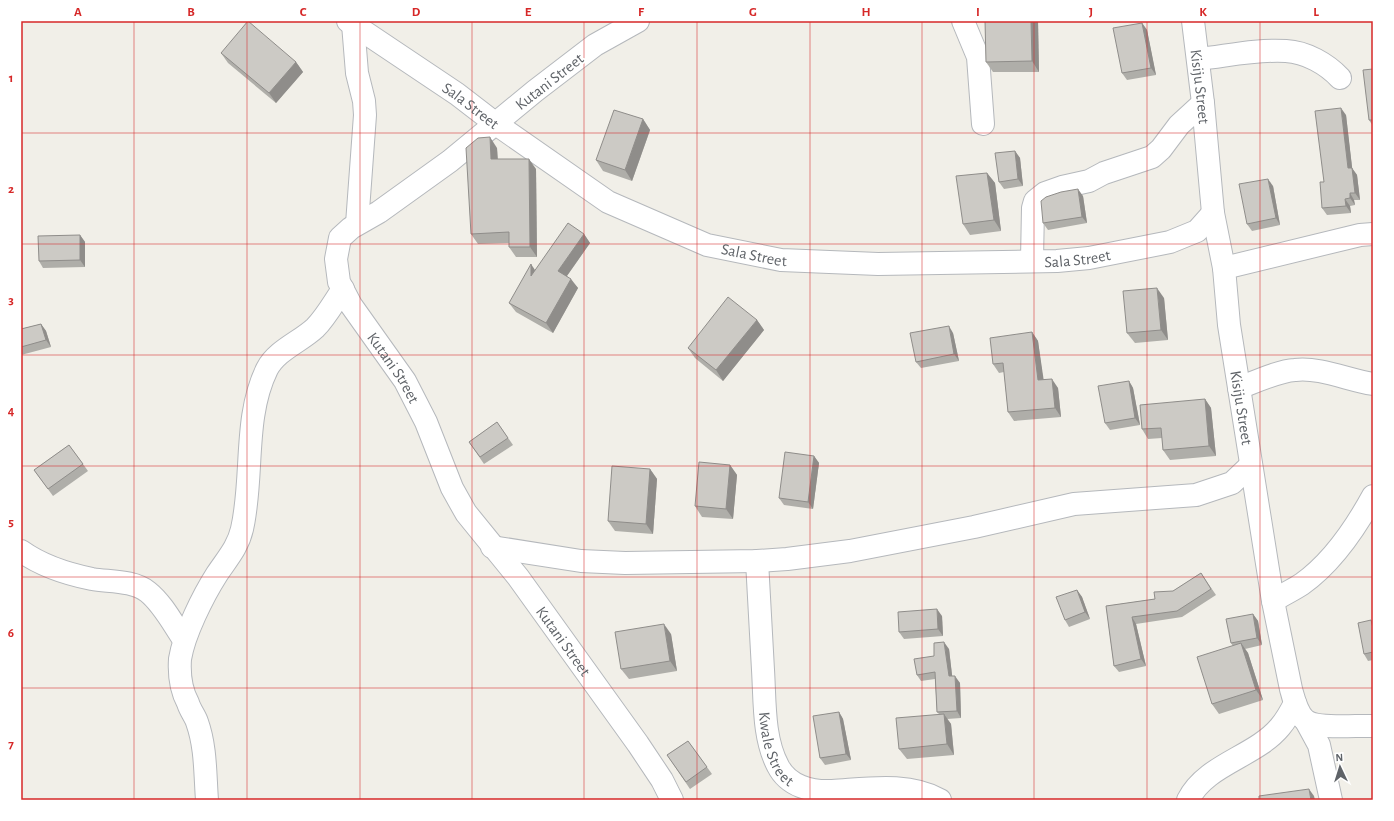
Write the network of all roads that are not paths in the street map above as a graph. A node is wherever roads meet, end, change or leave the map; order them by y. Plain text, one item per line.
1 (638, 21) edge
2 (964, 21) edge
3 (1193, 21) edge
4 (351, 23) edge
5 (1199, 59) junction
6 (1340, 78) dead end
7 (1203, 103) junction
8 (496, 124) junction
9 (983, 124) dead end
10 (1213, 213) junction
11 (357, 224) junction
12 (1373, 234) edge
13 (1032, 260) junction
14 (1224, 268) junction
15 (343, 289) junction
16 (1373, 384) edge
17 (1239, 388) junction
18 (1251, 465) junction
19 (1373, 496) edge
20 (492, 547) junction
21 (21, 551) edge
22 (757, 561) junction
23 (1273, 601) junction
24 (184, 640) junction
25 (1295, 703) junction
26 (1306, 721) junction
27 (1373, 726) edge
28 (207, 800) edge
29 (672, 800) edge
30 (940, 800) edge
31 (1188, 800) edge
32 (1331, 800) edge

1 - 8 street, Kutani Street
2 - 9 street
3 - 5 street, Kisiju Street
4 - 8 street, Sala Street
4 - 11 street
5 - 6 street
5 - 7 street, Kisiju Street
7 - 10 street, Kisiju Street
7 - 13 street
8 - 11 street, Kutani Street
8 - 13 street, Sala Street
10 - 13 street, Sala Street
10 - 14 street, Kisiju Street
11 - 15 street, Kutani Street
12 - 14 street
14 - 17 street, Kisiju Street
15 - 20 street, Kutani Street
15 - 24 street
16 - 17 street
17 - 18 street, Kisiju Street
18 - 22 street
18 - 23 street, Kisiju Street
19 - 23 street
20 - 22 street
20 - 29 street, Kutani Street
21 - 24 street
22 - 30 street, Kwale Street
23 - 25 street, Kisiju Street
24 - 28 street
25 - 26 street, Kisiju Street
25 - 31 street
26 - 27 street
26 - 32 street, Kisiju Street

